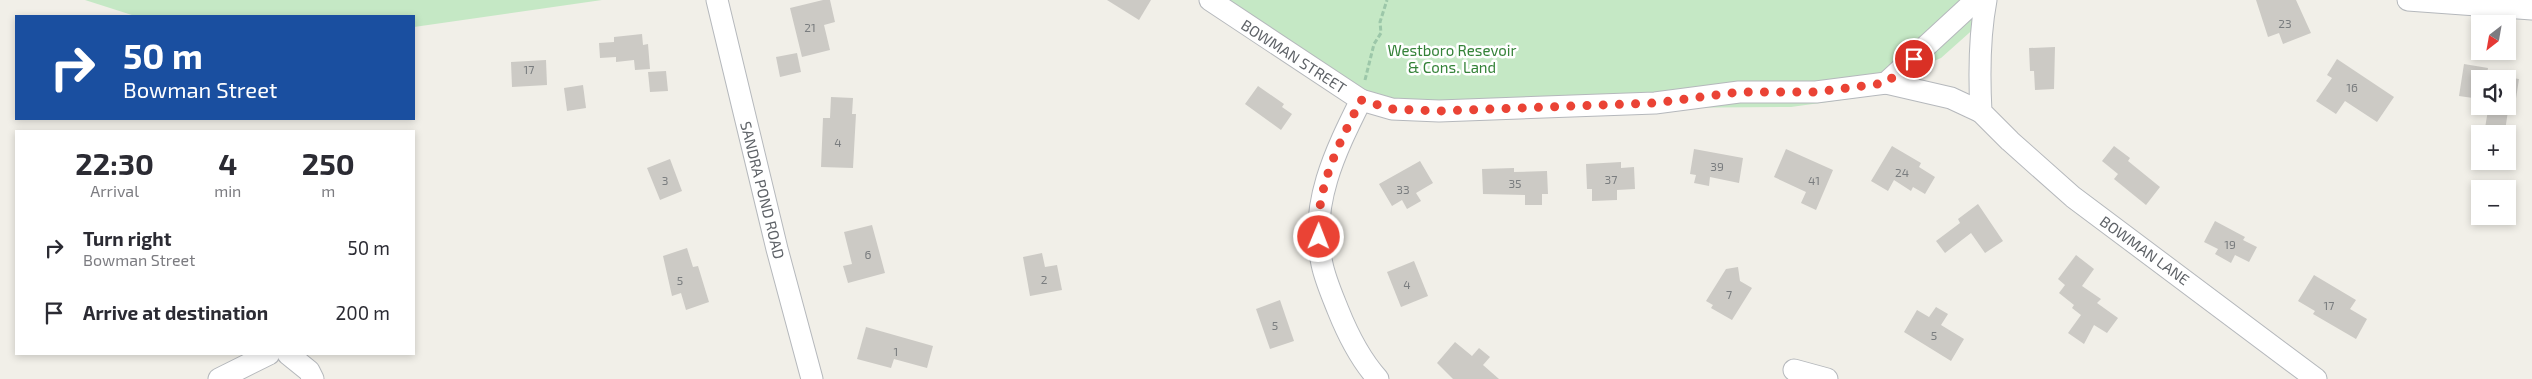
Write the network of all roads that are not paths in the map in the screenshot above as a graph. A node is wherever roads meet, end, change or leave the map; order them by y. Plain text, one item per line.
1 (717, 0) edge
2 (1210, 0) edge
3 (1976, 0) edge
4 (1986, 0) edge
5 (2408, 0) edge
6 (2532, 9) edge
7 (1886, 83) junction
8 (1361, 100) junction
9 (1981, 112) junction
10 (267, 355) edge
11 (289, 355) edge
12 (1794, 370) dead end
13 (219, 379) edge
14 (313, 379) edge
15 (812, 379) edge
16 (1378, 379) edge
17 (1827, 379) edge
18 (2316, 379) edge

1 - 15 street, SANDRA POND ROAD
2 - 8 street, BOWMAN STREET
3 - 7 street
4 - 9 street
5 - 6 street
7 - 8 street, BOWMAN STREET
7 - 9 street, BOWMAN LANE
8 - 16 street
9 - 18 street, BOWMAN LANE
10 - 13 street
11 - 14 street
12 - 17 street

